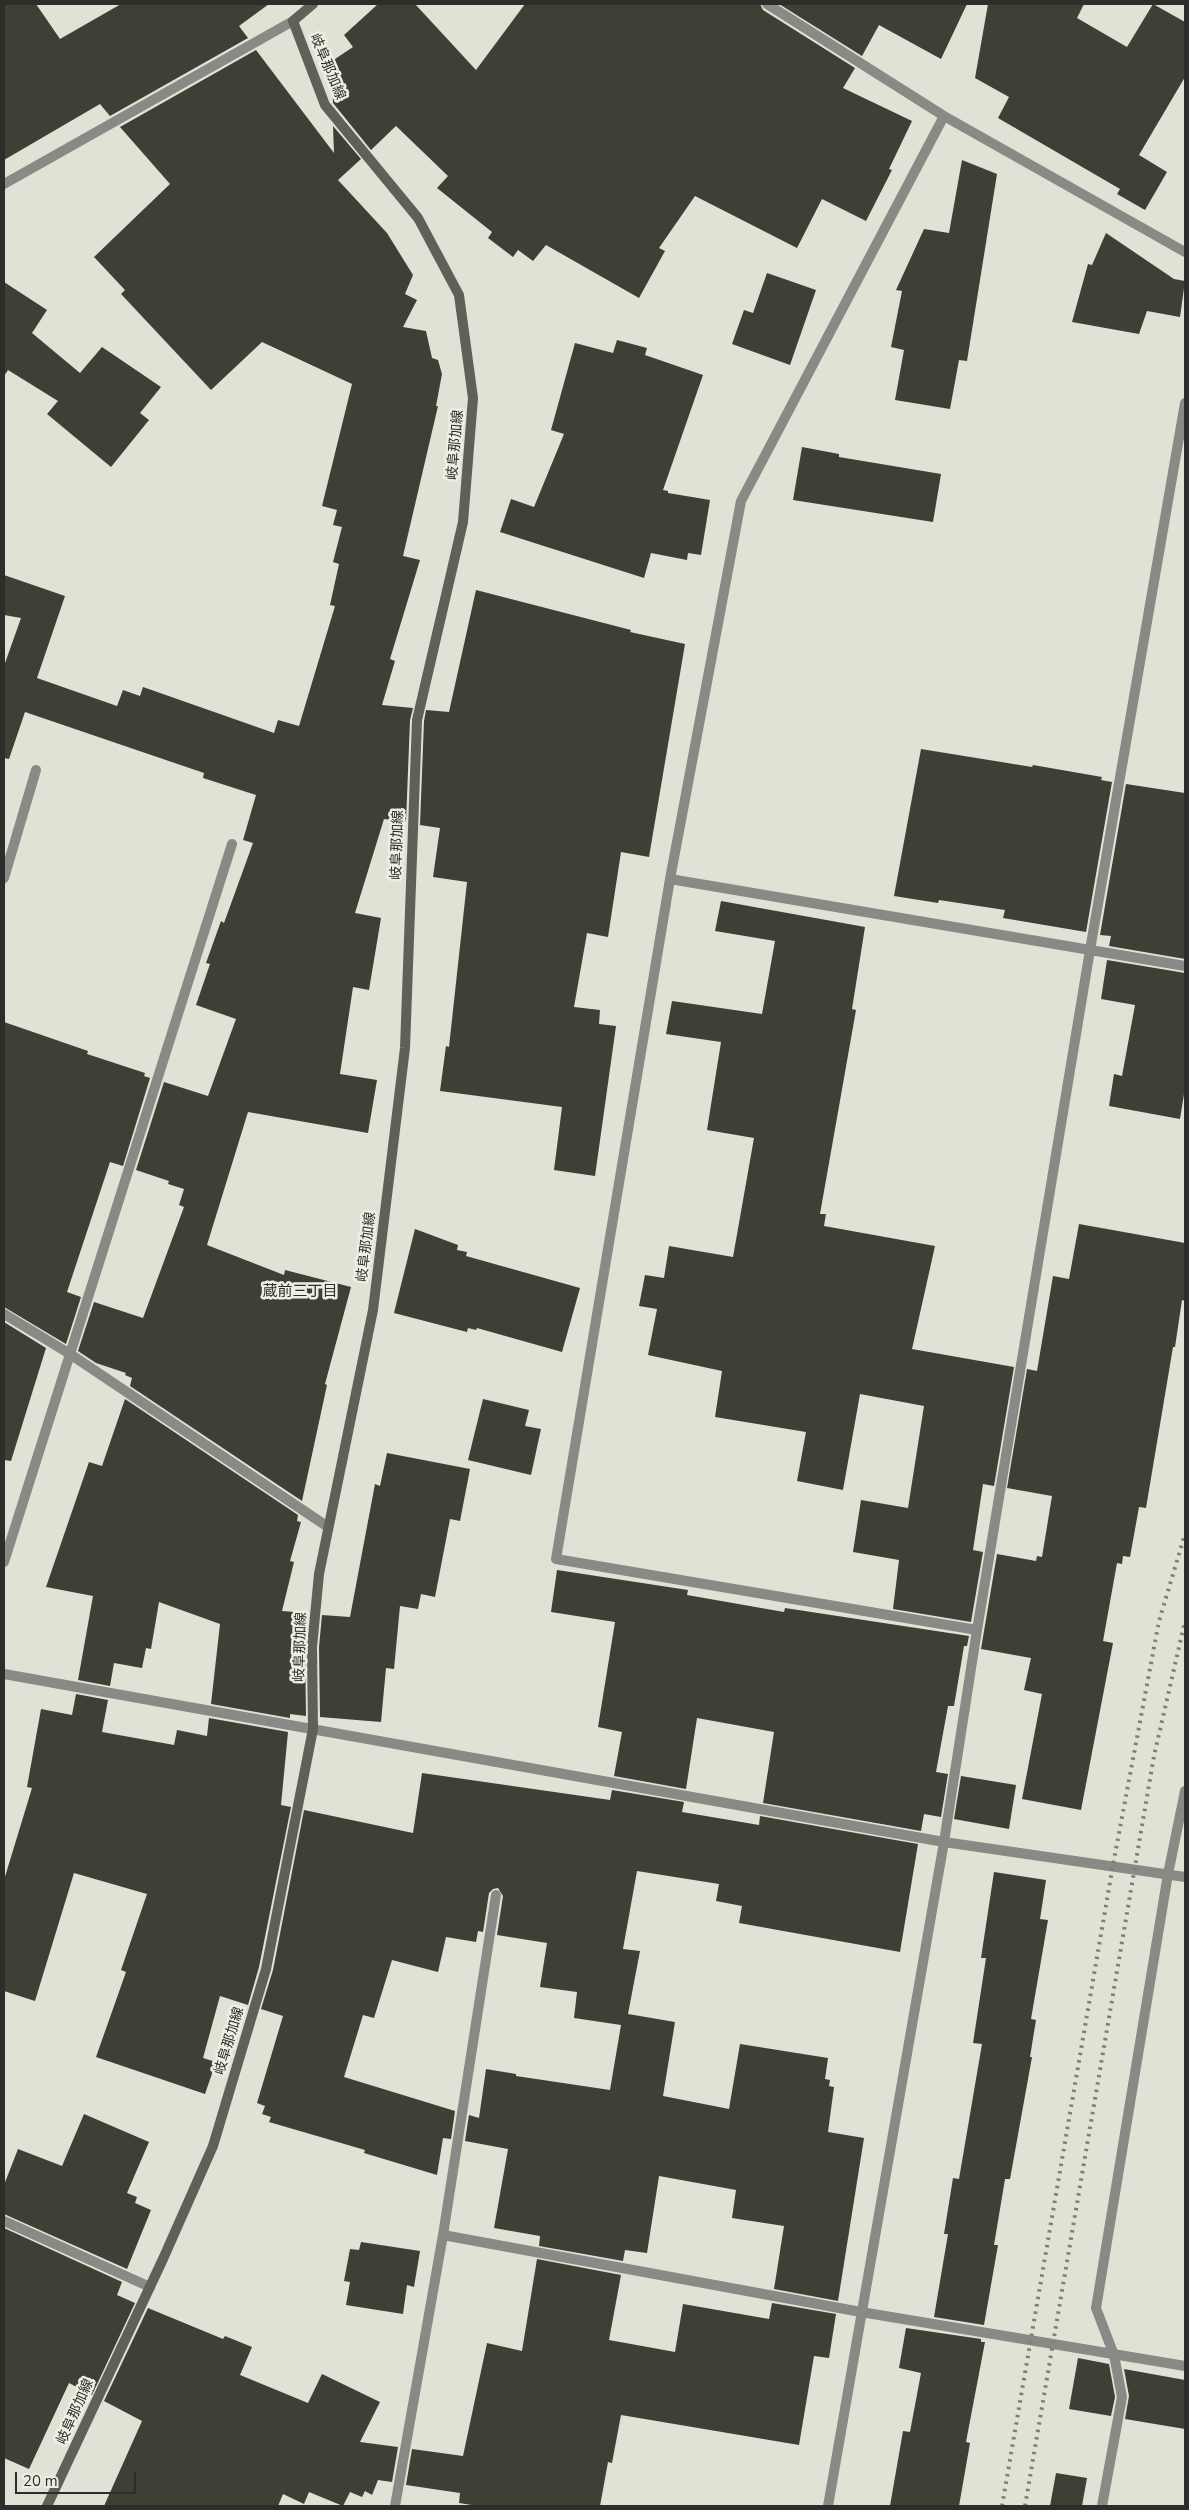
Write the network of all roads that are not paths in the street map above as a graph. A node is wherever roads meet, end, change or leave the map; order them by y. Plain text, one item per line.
1 (313, 4) edge
2 (767, 4) edge
3 (293, 21) junction
4 (944, 116) junction
5 (4, 184) edge
6 (1185, 252) edge
7 (1185, 403) edge
8 (36, 770) dead end
9 (232, 844) dead end
10 (4, 878) edge
11 (670, 879) junction
12 (1090, 950) junction
13 (1185, 966) edge
14 (4, 1314) edge
15 (70, 1354) junction
16 (328, 1528) junction
17 (4, 1562) edge
18 (977, 1630) junction
19 (4, 1674) edge
20 (313, 1729) junction
21 (1185, 1791) edge
22 (944, 1842) junction
23 (1168, 1874) junction
24 (1185, 1877) edge
25 (496, 1894) dead end
26 (4, 2220) edge
27 (444, 2235) junction
28 (150, 2287) junction
29 (860, 2312) junction
30 (1114, 2355) junction
31 (1185, 2366) edge
32 (47, 2506) edge
33 (395, 2506) edge
34 (828, 2506) edge
35 (1102, 2506) edge

1 - 3 main road
2 - 4 street
3 - 5 street
3 - 16 main road, 岐阜那加線
4 - 6 street
4 - 11 street
7 - 12 street
8 - 10 street
9 - 15 street
11 - 12 street
11 - 18 street
12 - 13 street
12 - 18 street
14 - 15 street
15 - 16 street
15 - 17 street
16 - 20 main road, 岐阜那加線
18 - 22 street
19 - 20 street
20 - 22 street
20 - 28 main road, 岐阜那加線
21 - 23 street
22 - 23 street
22 - 29 street
23 - 24 street
23 - 30 street
25 - 27 street
26 - 28 street
27 - 29 street
27 - 33 street
28 - 32 main road, 岐阜那加線
29 - 30 street
29 - 34 street
30 - 31 street
30 - 35 street

